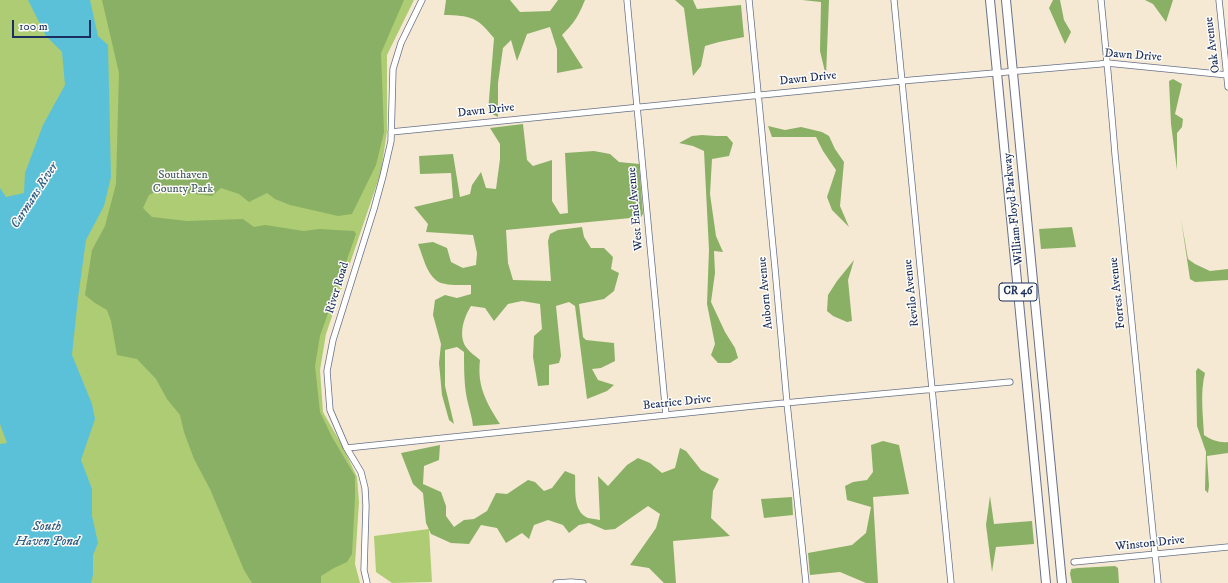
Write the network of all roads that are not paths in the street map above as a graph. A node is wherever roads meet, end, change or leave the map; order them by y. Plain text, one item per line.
1 (422, 0) edge
2 (627, 0) edge
3 (749, 0) edge
4 (894, 0) edge
5 (990, 0) edge
6 (1006, 0) edge
7 (1101, 0) edge
8 (1219, 0) edge
9 (1107, 64) junction
10 (1013, 72) junction
11 (997, 74) junction
12 (1228, 75) edge
13 (901, 81) junction
14 (1228, 87) edge
15 (757, 95) junction
16 (637, 107) junction
17 (391, 132) junction
18 (1010, 382) dead end
19 (933, 389) junction
20 (787, 403) junction
21 (666, 415) junction
22 (347, 448) junction
23 (1228, 547) edge
24 (1155, 555) junction
25 (1074, 562) dead end
26 (367, 583) edge
27 (556, 583) edge
28 (583, 583) edge
29 (806, 583) edge
30 (951, 583) edge
31 (1046, 583) edge
32 (1062, 583) edge
33 (1158, 583) edge

1 - 17 street, River Road
2 - 16 street, West End Avenue
3 - 15 street, Auborn Avenue
4 - 13 street, Revilo Avenue
5 - 11 highway, William Floyd Parkway / CR 46
6 - 10 highway, William Floyd Parkway / CR 46
7 - 9 street, Forrest Avenue
8 - 12 street, Oak Avenue
9 - 10 street, Dawn Drive
9 - 12 street, Dawn Drive
9 - 24 street, Forrest Avenue
10 - 11 street, Dawn Drive
10 - 32 highway, William Floyd Parkway / CR 46
11 - 13 street, Dawn Drive
11 - 31 highway, William Floyd Parkway / CR 46
12 - 14 street, Oak Avenue
13 - 15 street, Dawn Drive
13 - 19 street, Revilo Avenue
15 - 16 street, Dawn Drive
15 - 20 street, Auborn Avenue
16 - 17 street, Dawn Drive
16 - 21 street, West End Avenue
17 - 22 street, River Road
18 - 19 street, Beatrice Drive
19 - 20 street, Beatrice Drive
19 - 30 street, Revilo Avenue
20 - 21 street, Beatrice Drive
20 - 29 street, Auborn Avenue
21 - 22 street, Beatrice Drive
22 - 26 street, River Road
23 - 24 street, Winston Drive
24 - 25 street, Winston Drive
24 - 33 street, Forrest Avenue
27 - 28 street

